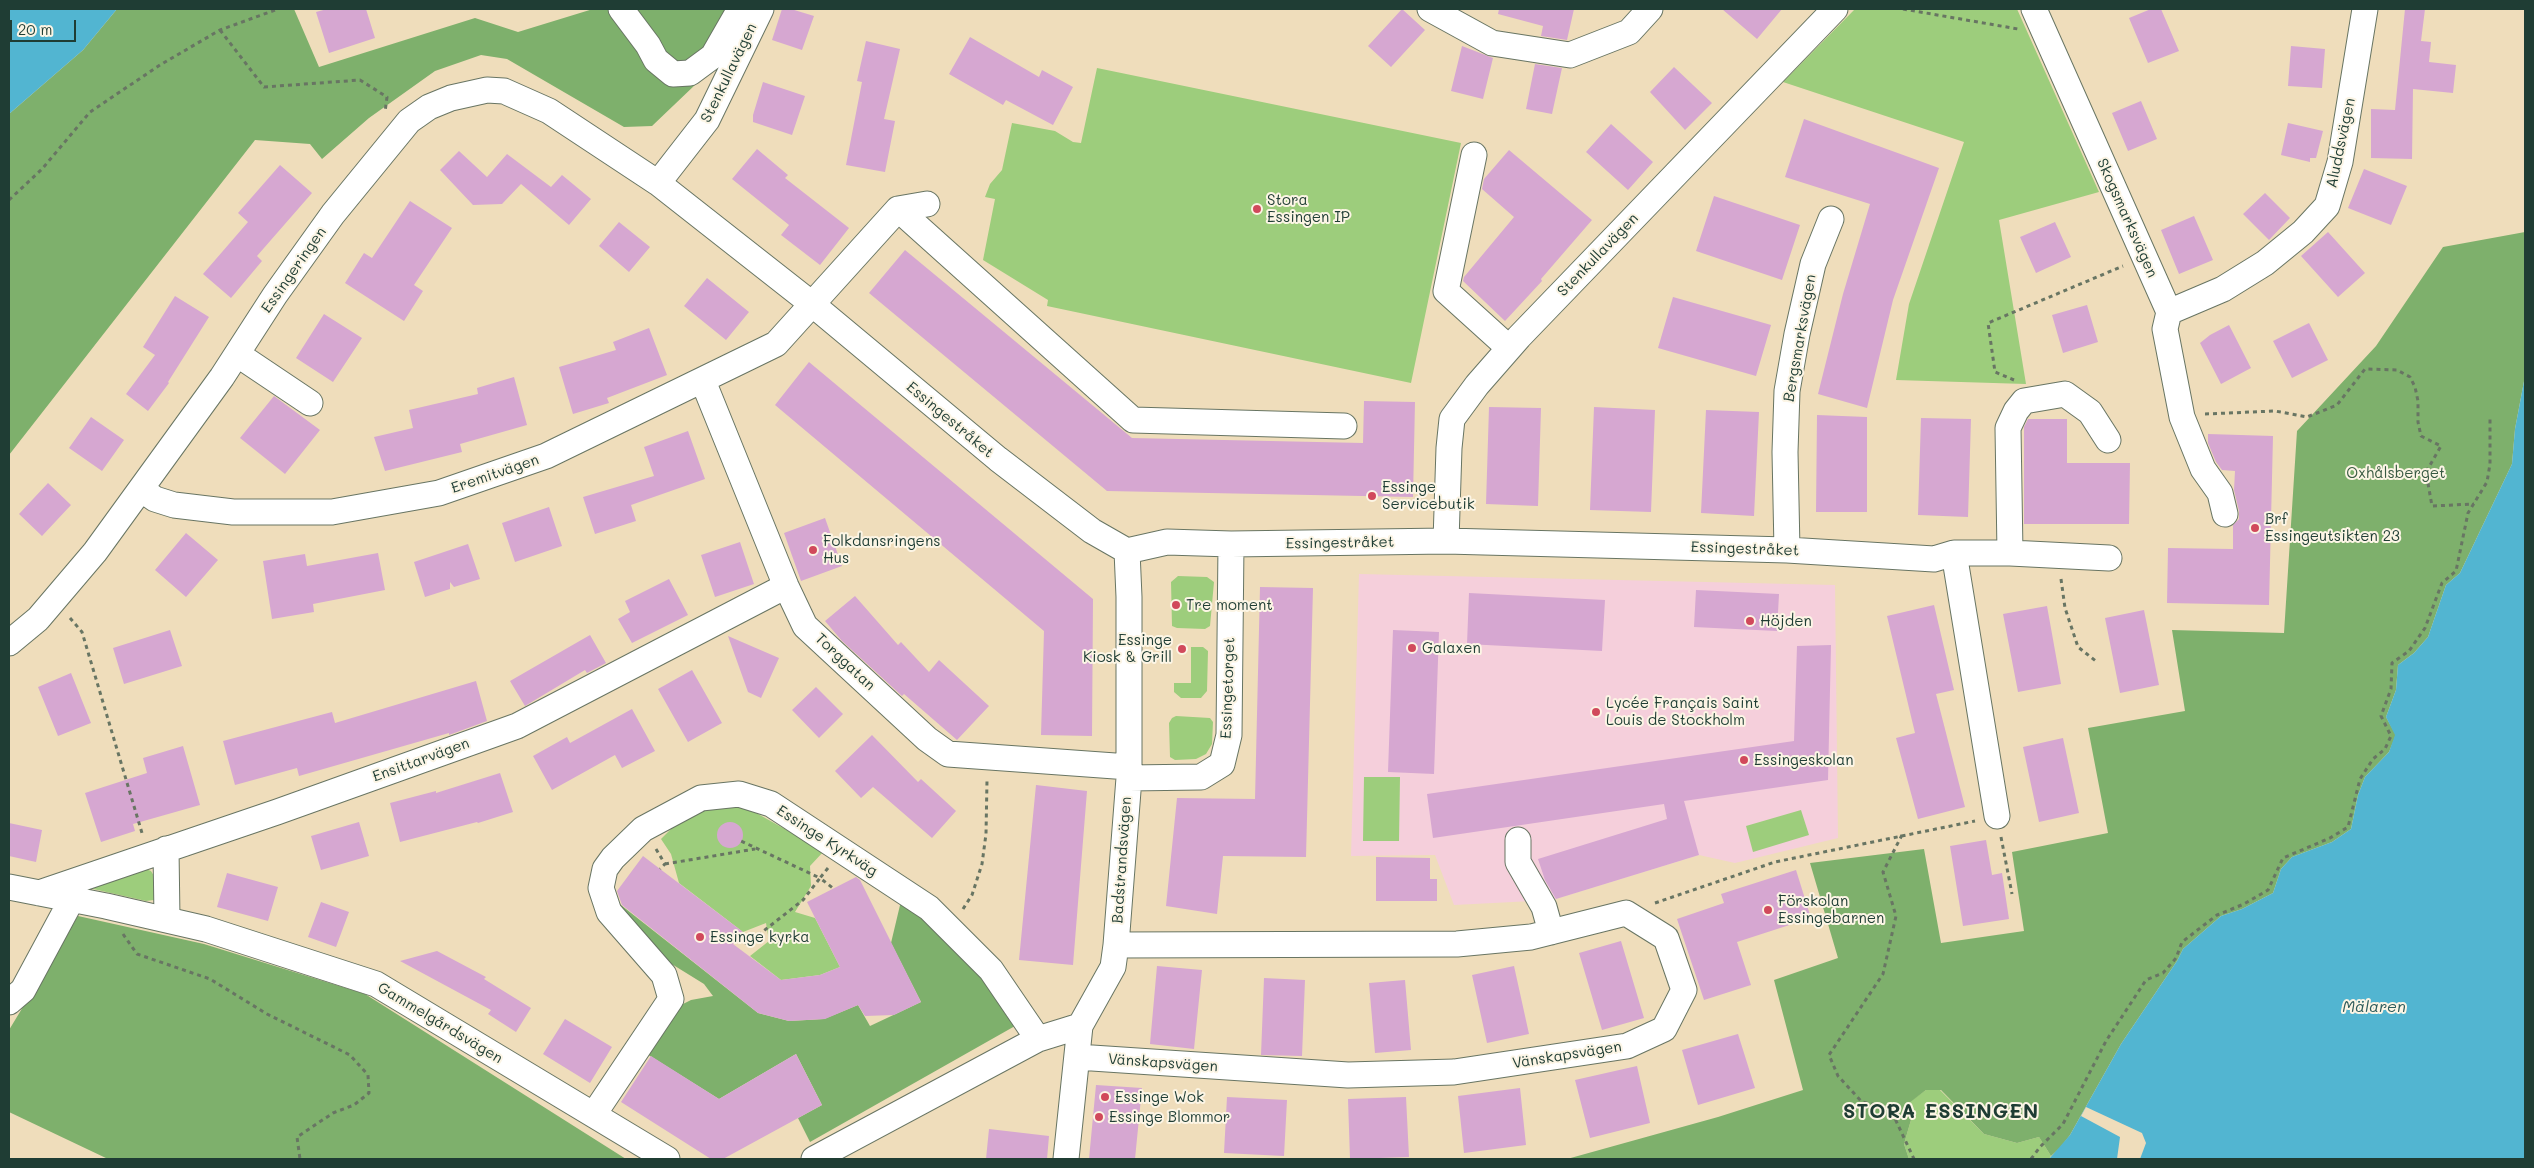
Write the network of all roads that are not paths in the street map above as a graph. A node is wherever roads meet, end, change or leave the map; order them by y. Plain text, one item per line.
1 (621, 9) edge
2 (740, 9) edge
3 (761, 9) edge
4 (1430, 9) edge
5 (1650, 9) edge
6 (1835, 9) edge
7 (2034, 9) edge
8 (2365, 9) edge
9 (1474, 155) dead end
10 (658, 183) junction
11 (927, 204) dead end
12 (898, 210) junction
13 (1831, 219) dead end
14 (812, 304) junction
15 (2169, 312) junction
16 (1509, 348) junction
17 (237, 354) junction
18 (703, 381) junction
19 (310, 403) dead end
20 (1344, 426) dead end
21 (2108, 440) dead end
22 (141, 489) junction
23 (2225, 514) dead end
24 (1446, 541) junction
25 (1231, 544) junction
26 (1787, 550) junction
27 (1127, 551) junction
28 (1954, 553) junction
29 (2010, 553) junction
30 (2109, 558) dead end
31 (786, 586) junction
32 (9, 643) edge
33 (1128, 773) junction
34 (1997, 816) road end
35 (1518, 840) dead end
36 (157, 852) junction
37 (9, 887) edge
38 (39, 893) junction
39 (72, 899) junction
40 (167, 919) junction
41 (1551, 932) junction
42 (1116, 945) junction
43 (9, 1002) edge
44 (1080, 1026) junction
45 (1038, 1039) junction
46 (1077, 1057) junction
47 (594, 1114) junction
48 (667, 1159) edge
49 (814, 1159) edge
50 (1066, 1159) edge

1 - 2 street
3 - 10 street, Stenkullavägen
4 - 5 street
6 - 16 street, Stenkullavägen
7 - 15 street, Skogsmarksvägen
8 - 15 street, Aluddsvägen
9 - 16 street
10 - 14 street, Essingestråket
10 - 17 street, Essingeringen
11 - 12 street
12 - 14 street
12 - 20 street
13 - 26 street, Bergsmarksvägen
14 - 18 street, Eremitvägen
14 - 27 street, Essingestråket
15 - 23 street
16 - 24 street, Stenkullavägen
17 - 19 street
17 - 22 street, Essingeringen
18 - 22 street, Eremitvägen
18 - 31 street, Torggatan
21 - 29 street
22 - 32 street, Essingeringen
24 - 25 street, Essingestråket
24 - 26 street, Essingestråket
25 - 27 street, Essingestråket
25 - 33 street, Essingetorget
26 - 28 street, Essingestråket
27 - 33 street, Badstrandsvägen
28 - 29 street, Essingestråket
28 - 34 street
29 - 30 street, Essingestråket
31 - 33 street, Torggatan
31 - 36 street, Ensittarvägen
33 - 42 street, Badstrandsvägen
35 - 41 street
36 - 38 street, Ensittarvägen
36 - 40 street
37 - 38 street, Gammelgårdsvägen
38 - 39 street, Gammelgårdsvägen
39 - 40 street, Gammelgårdsvägen
39 - 43 street
40 - 47 street, Gammelgårdsvägen
41 - 42 street
41 - 46 street, Vänskapsvägen
42 - 44 street, Badstrandsvägen
44 - 45 street
44 - 46 street, Badstrandsvägen
45 - 47 street, Essinge Kyrkväg
45 - 49 street
46 - 50 street, Badstrandsvägen
47 - 48 street, Gammelgårdsvägen

